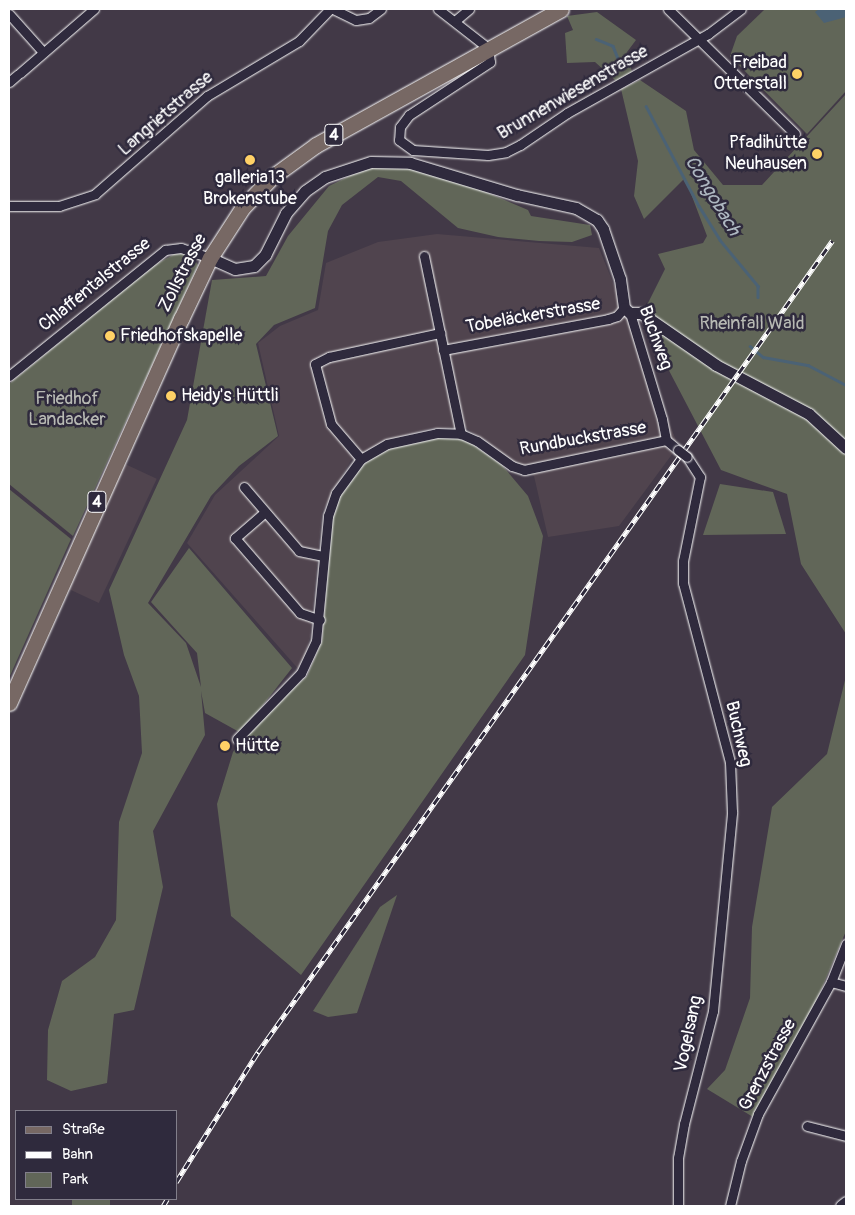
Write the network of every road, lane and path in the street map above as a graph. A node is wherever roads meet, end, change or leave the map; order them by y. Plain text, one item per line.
1 (94, 9) edge
2 (332, 9) edge
3 (381, 9) edge
4 (438, 9) edge
5 (469, 9) edge
6 (561, 9) edge
7 (668, 9) edge
8 (740, 9) edge
9 (9, 14) edge
10 (456, 20) junction
11 (698, 41) junction
12 (488, 48) junction
13 (43, 52) junction
14 (9, 82) edge
15 (795, 134) dead end
16 (9, 206) edge
17 (424, 256) dead end
18 (210, 258) junction
19 (627, 310) junction
20 (440, 333) junction
21 (443, 350) junction
22 (9, 376) edge
23 (460, 434) junction
24 (666, 440) junction
25 (846, 448) edge
26 (361, 459) junction
27 (244, 487) dead end
28 (266, 512) junction
29 (323, 556) junction
30 (320, 620) junction
31 (9, 703) edge
32 (237, 739) dead end
33 (727, 866) joint
34 (846, 944) edge
35 (831, 982) junction
36 (846, 986) edge
37 (807, 1126) dead end
38 (846, 1136) edge
39 (846, 1202) edge
40 (678, 1206) edge
41 (730, 1206) edge
42 (841, 1206) edge

1 - 13 street
2 - 3 street
2 - 16 street, Langrietstrasse
4 - 10 street
5 - 10 street
6 - 12 main road, Zollstrasse / 4
7 - 11 street
8 - 11 street, Brunnenwiesenstrasse
9 - 13 street
10 - 12 street
11 - 12 street, Brunnenwiesenstrasse
11 - 15 street
12 - 18 main road, Zollstrasse / 4
13 - 14 street
17 - 20 street
18 - 19 street, Buchweg
18 - 22 street, Chlaffentalstrasse
18 - 31 main road, Zollstrasse / 4
19 - 21 street, Tobeläckerstrasse
19 - 24 street, Buchweg
19 - 25 street
20 - 21 street
20 - 26 street
21 - 23 street
23 - 24 street, Rundbuckstrasse
23 - 26 street, Rundbuckstrasse
24 - 33 street, Buchweg, bridge
26 - 29 street, Rundbuckstrasse
27 - 28 street
28 - 29 street
28 - 30 street
29 - 30 street, Rundbuckstrasse
30 - 32 street, Rundbuckstrasse
33 - 40 street, Vogelsang
34 - 35 street, Grenzstrasse
35 - 36 street
35 - 41 street, Grenzstrasse
37 - 38 street
39 - 42 street

